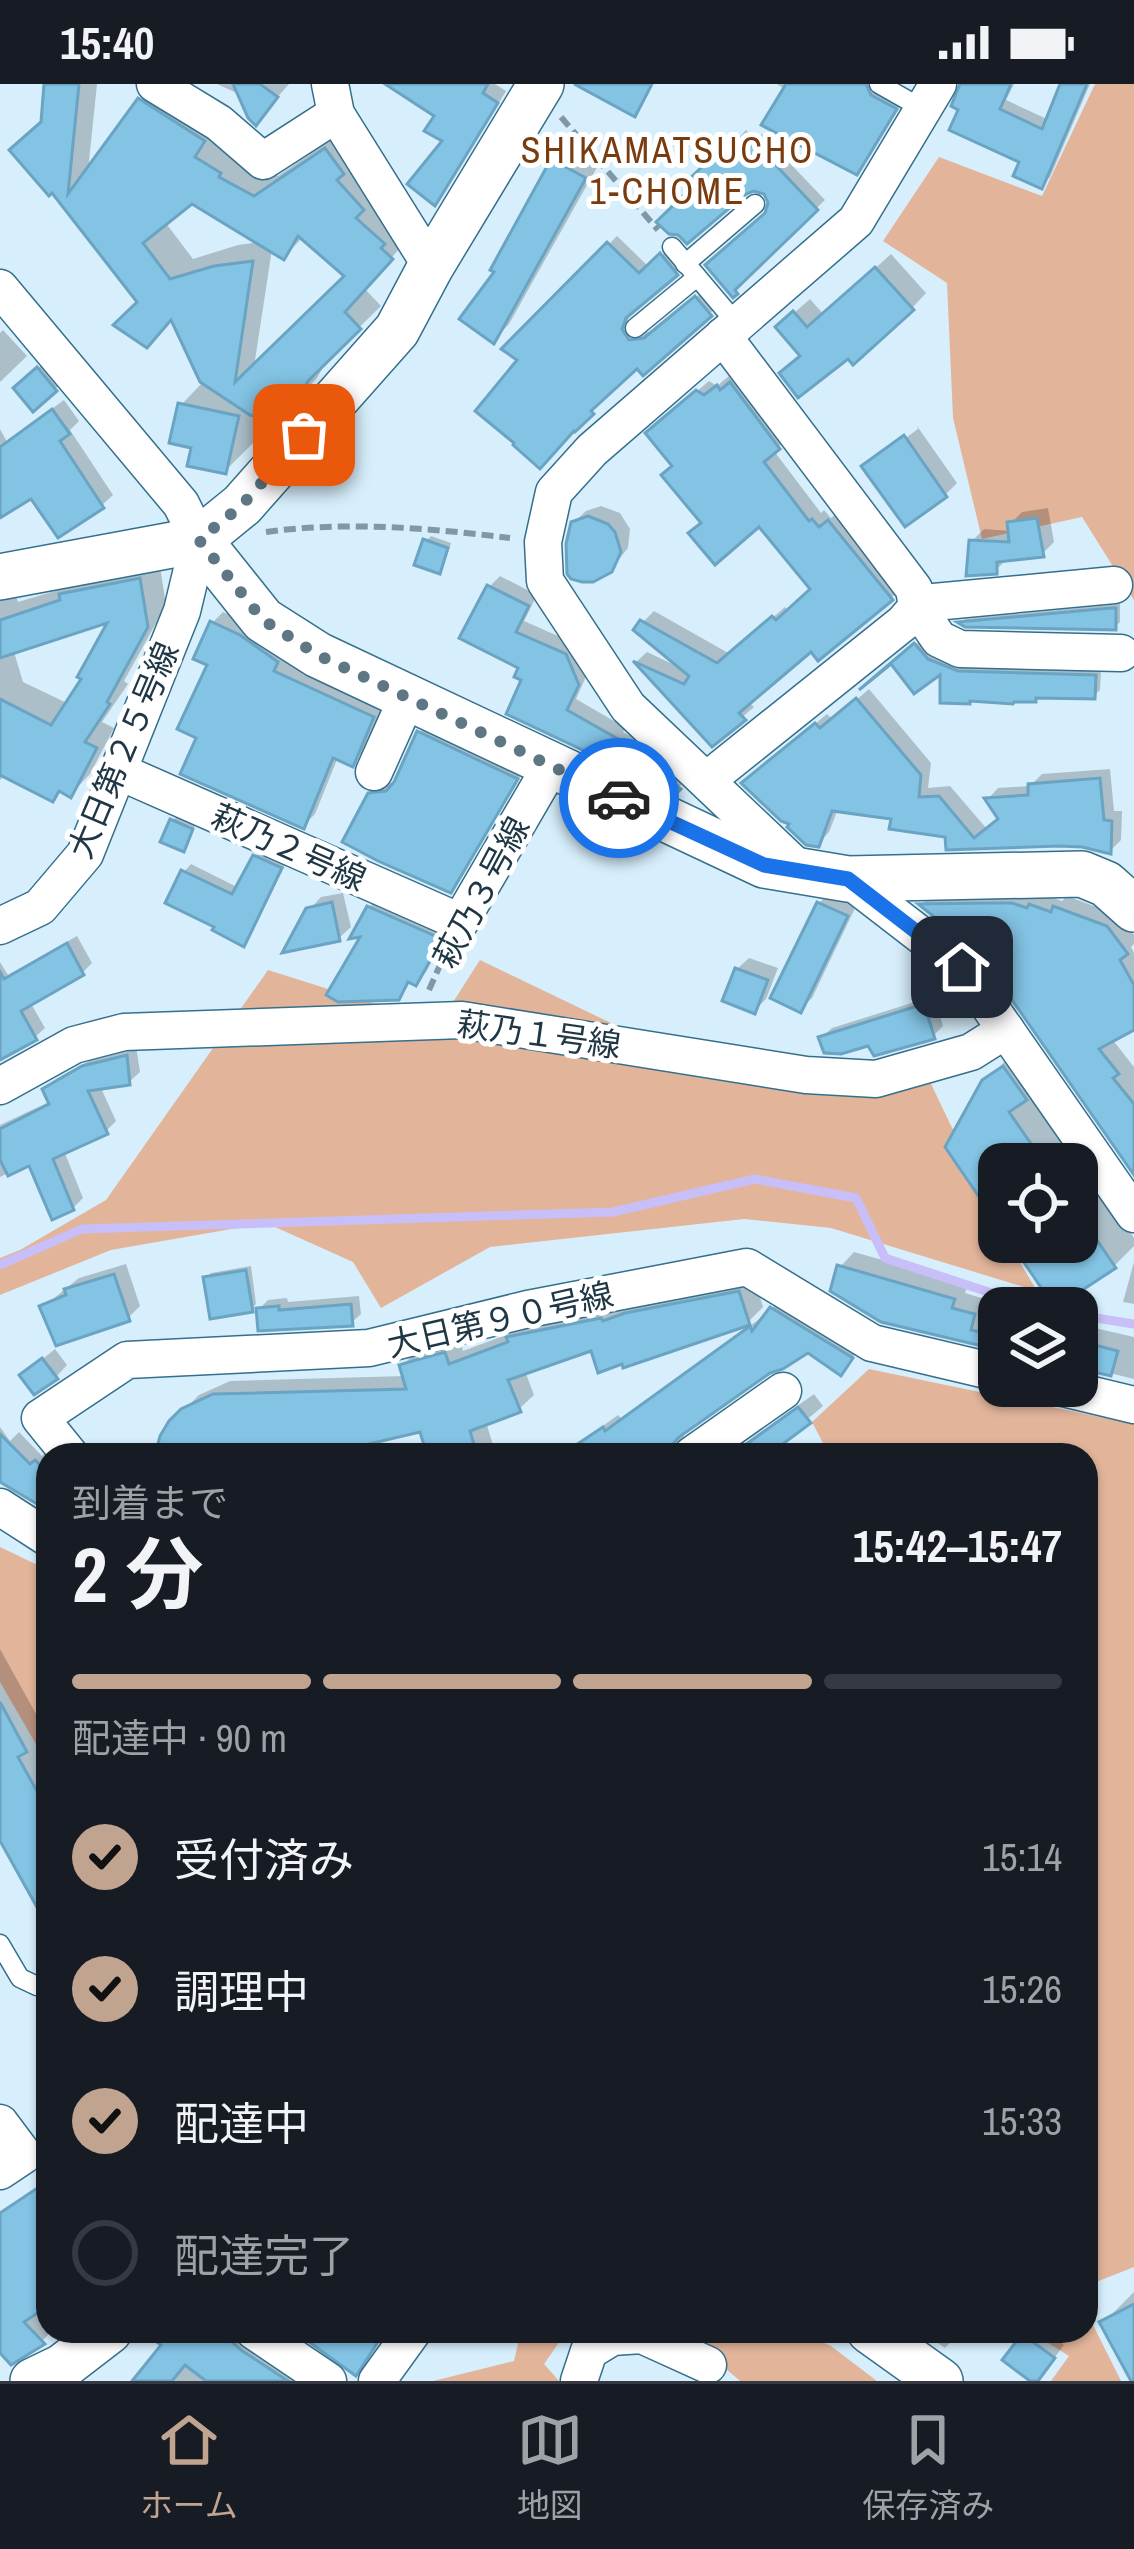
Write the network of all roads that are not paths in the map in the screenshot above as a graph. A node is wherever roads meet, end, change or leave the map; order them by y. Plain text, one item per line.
1 (155, 84) edge
2 (879, 84) edge
3 (535, 88) edge
4 (931, 97) edge
5 (333, 99) edge
6 (755, 204) dead end
7 (672, 247) road end
8 (431, 266) junction
9 (691, 270) junction
10 (0, 288) edge
11 (635, 328) dead end
12 (730, 330) junction
13 (199, 540) junction
14 (0, 577) edge
15 (1114, 585) dead end
16 (917, 608) junction
17 (1121, 652) dead end
18 (408, 696) junction
19 (550, 766) junction
20 (118, 772) junction
21 (374, 772) dead end
22 (707, 781) junction
23 (803, 873) junction
24 (848, 879) junction
25 (1130, 901) edge
26 (460, 922) joint
27 (0, 926) edge
28 (1006, 1030) junction
29 (0, 1086) edge
30 (1134, 1214) edge
31 (978, 1368) edge
32 (783, 1391) dead end
33 (1098, 1396) edge
34 (1134, 1405) edge
35 (60, 1443) edge
36 (709, 1443) edge
37 (0, 1507) edge
38 (36, 1530) edge
39 (0, 1944) edge
40 (36, 1986) edge
41 (0, 2123) edge
42 (0, 2171) edge
43 (94, 2343) edge
44 (272, 2343) edge
45 (404, 2343) edge
46 (602, 2343) edge
47 (660, 2343) edge
48 (887, 2343) edge
49 (708, 2365) dead end
50 (0, 2375) edge
51 (49, 2378) edge
52 (328, 2381) edge
53 (377, 2381) edge
54 (579, 2381) edge
55 (940, 2381) edge

1 - 5 street
2 - 4 lane
3 - 8 street
4 - 12 street
5 - 8 street
6 - 9 lane
7 - 9 lane
8 - 13 street
9 - 11 lane
9 - 12 lane
10 - 13 street
12 - 16 street
12 - 22 street
13 - 14 street
13 - 18 street
13 - 20 street, 大日第２５号線
15 - 16 street
16 - 17 street
16 - 22 street
18 - 19 street
18 - 21 street
19 - 23 street
19 - 26 street, 萩乃３号線
20 - 26 street, 萩乃２号線
20 - 27 street, 大日第２５号線
22 - 23 street
23 - 24 street
24 - 25 street
24 - 28 street
28 - 29 street, 萩乃１号線
28 - 30 street
31 - 35 street, 大日第９０号線
32 - 36 street
33 - 34 street
37 - 38 street
39 - 40 lane
41 - 42 street
43 - 51 street
44 - 52 street
45 - 53 street
46 - 54 street
47 - 49 street
48 - 55 street
50 - 51 street

